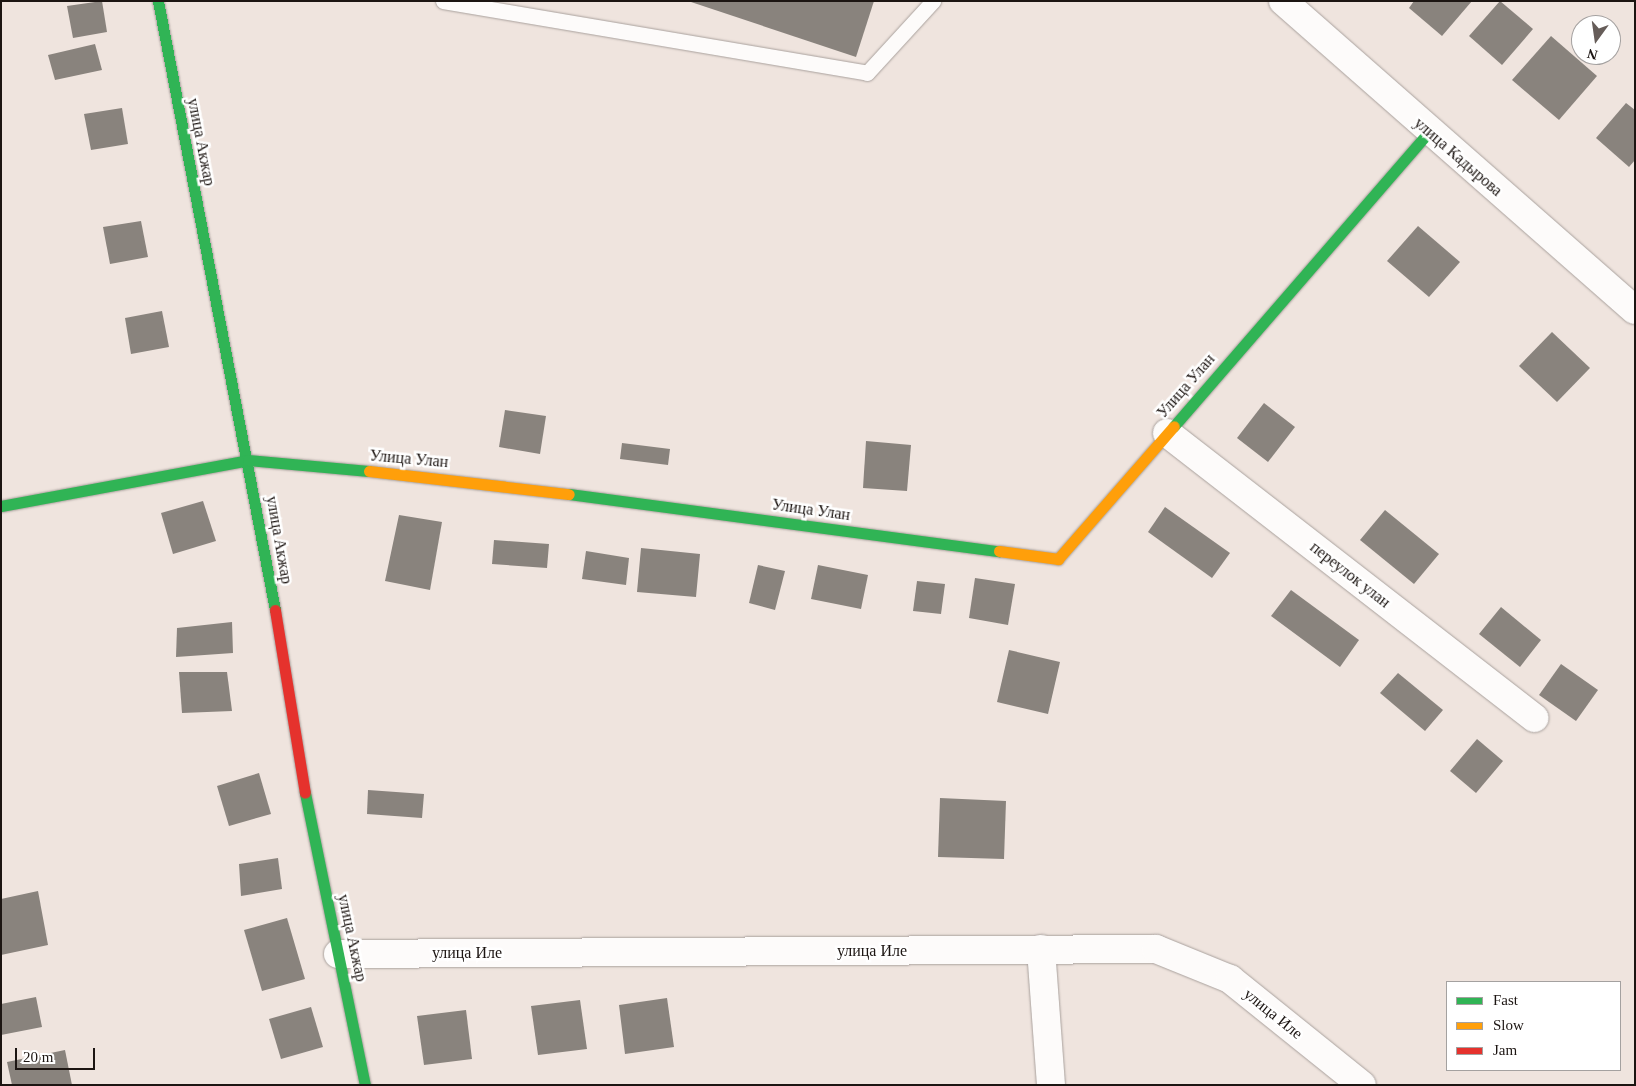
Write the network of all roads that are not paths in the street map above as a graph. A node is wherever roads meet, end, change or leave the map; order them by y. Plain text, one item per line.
1 (158, 1) edge
2 (443, 1) edge
3 (933, 1) edge
4 (1283, 1) edge
5 (1429, 132) junction
6 (1635, 310) edge
7 (1167, 433) junction
8 (248, 460) junction
9 (1, 506) edge
10 (1534, 718) dead end
11 (1041, 949) junction
12 (338, 954) junction
13 (365, 1085) edge
14 (1051, 1085) edge
15 (1362, 1085) edge

1 - 8 street, улица Акжар
2 - 3 lane
4 - 5 street, улица Кадырова
5 - 6 street, улица Кадырова
5 - 7 street, Улица Улан
7 - 8 street, Улица Улан
7 - 10 street, переулок улан
8 - 9 street, Улица Улан
8 - 12 street, улица Акжар
11 - 12 street, улица Иле
11 - 14 street
11 - 15 street, улица Иле
12 - 13 street, улица Акжар

